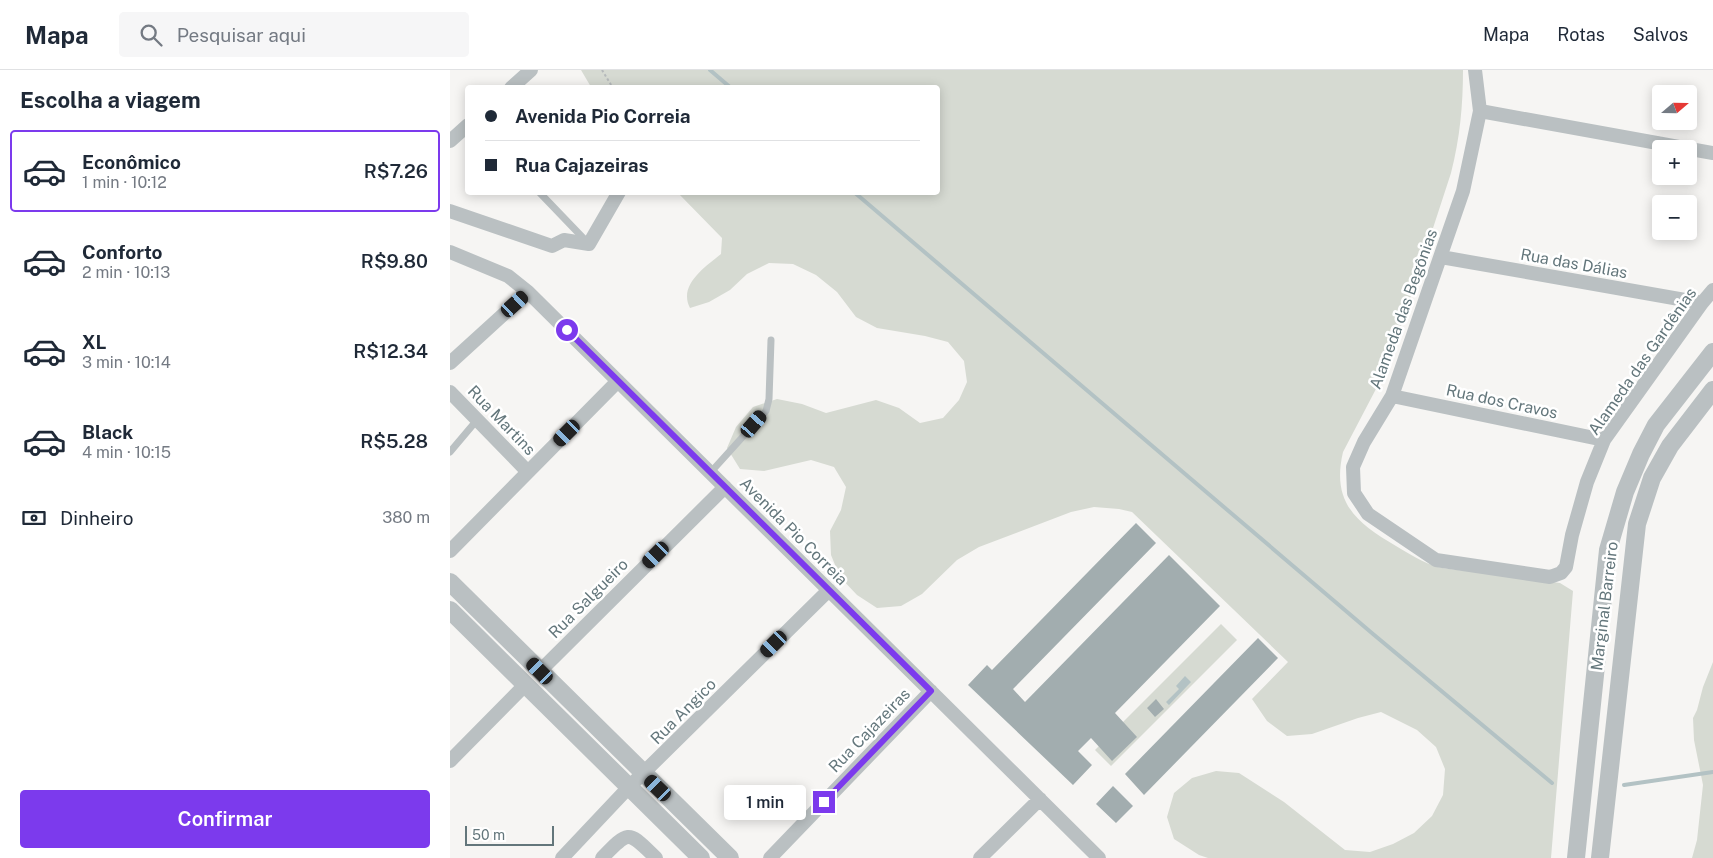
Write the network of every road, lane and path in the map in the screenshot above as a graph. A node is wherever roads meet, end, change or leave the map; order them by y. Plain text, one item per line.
1 (531, 70) edge
2 (602, 70) edge
3 (1475, 70) edge
4 (514, 85) edge
5 (611, 85) edge
6 (1480, 111) junction
7 (465, 128) edge
8 (450, 141) edge
9 (1713, 153) edge
10 (542, 195) edge
11 (617, 195) edge
12 (450, 211) edge
13 (589, 244) junction
14 (450, 252) edge
15 (1441, 257) junction
16 (1713, 290) edge
17 (528, 292) junction
18 (1702, 303) junction
19 (771, 340) dead end
20 (1713, 352) edge
21 (450, 363) edge
22 (618, 381) junction
23 (1713, 390) edge
24 (450, 392) edge
25 (1392, 396) junction
26 (477, 420) junction
27 (1604, 440) junction
28 (450, 452) edge
29 (528, 472) junction
30 (710, 472) junction
31 (725, 487) junction
32 (450, 552) edge
33 (1566, 566) joint
34 (450, 582) edge
35 (829, 590) junction
36 (450, 610) edge
37 (540, 671) junction
38 (526, 684) junction
39 (931, 691) junction
40 (450, 761) edge
41 (644, 774) junction
42 (629, 788) junction
43 (1040, 799) junction
44 (562, 858) edge
45 (602, 858) edge
46 (656, 858) edge
47 (701, 858) edge
48 (730, 858) edge
49 (770, 858) edge
50 (980, 858) edge
51 (1099, 858) edge
52 (1576, 858) edge
53 (1600, 858) edge

1 - 4 street
2 - 5 path
3 - 6 street, Alameda das Begônias
6 - 9 street
6 - 15 street, Alameda das Begônias
7 - 8 street
10 - 13 lane
11 - 13 street
12 - 13 street
14 - 17 street, Avenida Pio Correia
15 - 18 street, Rua das Dálias
15 - 25 street, Alameda das Begônias
16 - 18 street, Alameda das Gardênias
17 - 21 street
17 - 22 street, Avenida Pio Correia
18 - 27 street, Alameda das Gardênias
19 - 30 lane
20 - 52 street, Marginal Barreiro
22 - 29 street
22 - 30 street, Avenida Pio Correia
23 - 53 street, Marginal Barreiro
24 - 26 street, Rua Martins
25 - 27 street, Rua dos Cravos
25 - 33 street, Alameda das Begônias
26 - 28 lane
26 - 29 street, Rua Martins
27 - 33 street, Alameda das Gardênias
29 - 32 street
30 - 31 street, Avenida Pio Correia
31 - 35 street, Avenida Pio Correia
31 - 37 street, Rua Salgueiro
34 - 37 street
35 - 39 street, Avenida Pio Correia
35 - 41 street, Rua Angico
36 - 38 street
37 - 41 street
38 - 40 street
38 - 42 street
39 - 43 street, Avenida Pio Correia
39 - 49 street, Rua Cajazeiras
41 - 42 street, Rua Angico
41 - 48 street
42 - 44 street, Rua Angico
42 - 47 street
43 - 50 street
43 - 51 street, Avenida Pio Correia
45 - 46 street

